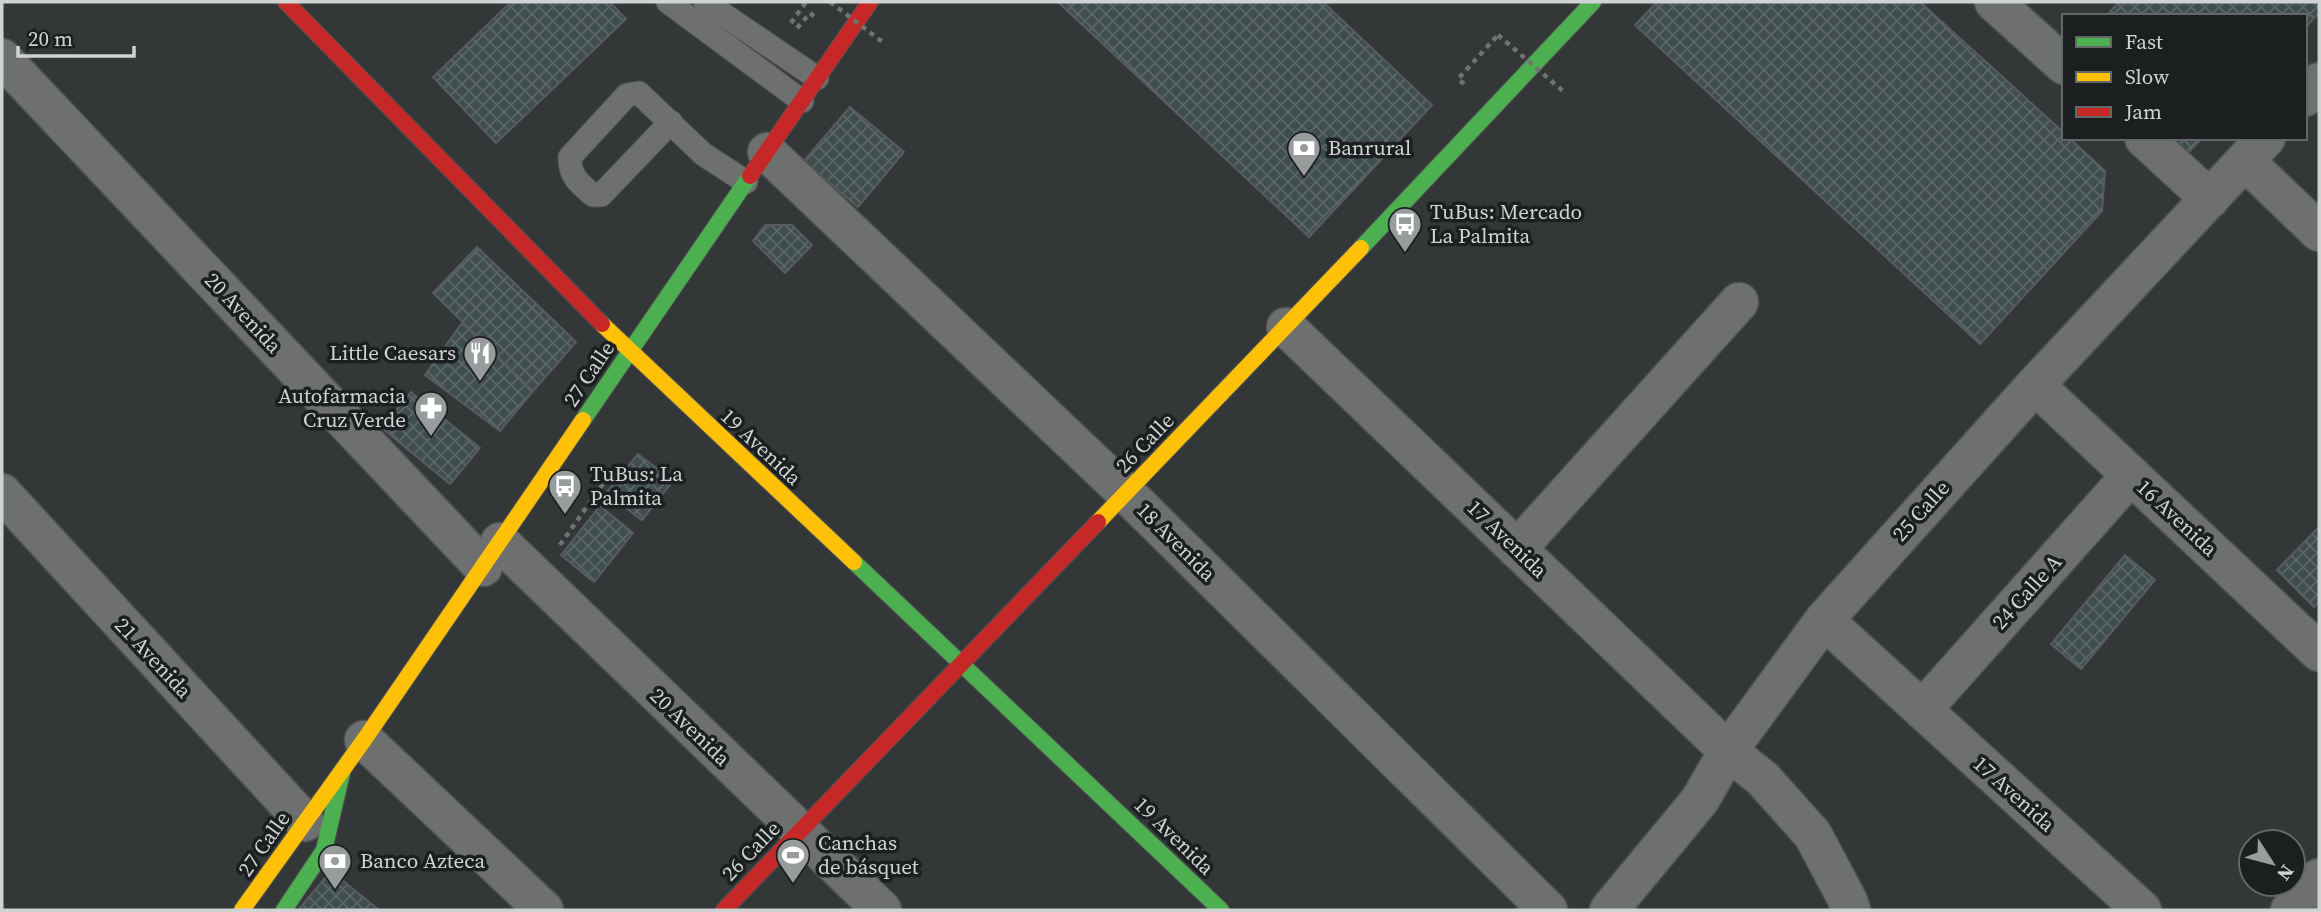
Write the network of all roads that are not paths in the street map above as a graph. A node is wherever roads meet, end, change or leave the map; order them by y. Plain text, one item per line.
1 (286, 2) edge
2 (668, 2) edge
3 (705, 2) edge
4 (870, 2) edge
5 (1594, 2) edge
6 (1994, 2) edge
7 (2, 58) edge
8 (2062, 63) edge
9 (817, 78) junction
10 (2319, 82) edge
11 (2307, 95) edge
12 (802, 101) junction
13 (671, 122) junction
14 (2146, 140) edge
15 (2255, 150) edge
16 (757, 167) junction
17 (2210, 199) junction
18 (2319, 232) edge
19 (1739, 302) dead end
20 (1286, 327) junction
21 (629, 352) junction
22 (2035, 385) junction
23 (2131, 475) junction
24 (2, 493) edge
25 (1126, 493) junction
26 (1517, 550) junction
27 (492, 554) junction
28 (1824, 620) junction
29 (2319, 652) edge
30 (962, 663) junction
31 (1922, 710) junction
32 (1728, 751) junction
33 (354, 755) junction
34 (305, 822) junction
35 (799, 832) junction
36 (2319, 878) edge
37 (243, 910) edge
38 (284, 910) edge
39 (544, 910) edge
40 (723, 910) edge
41 (882, 910) edge
42 (1221, 910) edge
43 (1548, 910) edge
44 (1609, 910) edge
45 (1851, 910) edge
46 (2142, 910) edge
47 (2290, 910) edge

1 - 21 main road, 19 Avenida
2 - 12 lane
3 - 9 lane
4 - 9 main road, 27 Calle
5 - 20 main road, 26 Calle
6 - 8 street
7 - 27 street, 20 Avenida
9 - 12 main road, 27 Calle
10 - 11 street
12 - 16 main road, 27 Calle
13 - 13 lane
13 - 16 lane
14 - 17 street
15 - 17 street, 25 Calle
15 - 18 street
16 - 21 main road, 27 Calle
16 - 25 street, 18 Avenida
17 - 22 street, 25 Calle
19 - 26 street
20 - 25 main road, 26 Calle
20 - 26 street, 17 Avenida
21 - 27 main road, 27 Calle
21 - 30 main road, 19 Avenida
22 - 23 street, 16 Avenida
22 - 28 street, 25 Calle
23 - 29 street, 16 Avenida
23 - 31 street, 24 Calle A
24 - 34 street, 21 Avenida
25 - 30 main road, 26 Calle
25 - 43 street, 18 Avenida
26 - 32 street, 17 Avenida
27 - 33 main road, 27 Calle
27 - 35 street, 20 Avenida
28 - 31 street, 17 Avenida
28 - 32 street, 25 Calle
30 - 35 main road, 26 Calle
30 - 42 main road, 19 Avenida
31 - 46 street, 17 Avenida
32 - 44 street, 25 Calle
32 - 45 street, 17 Avenida
33 - 34 main road, 27 Calle
33 - 38 main road, 27 Calle
33 - 39 street
34 - 37 main road, 27 Calle
35 - 40 main road, 26 Calle
35 - 41 street, 20 Avenida
36 - 47 street

